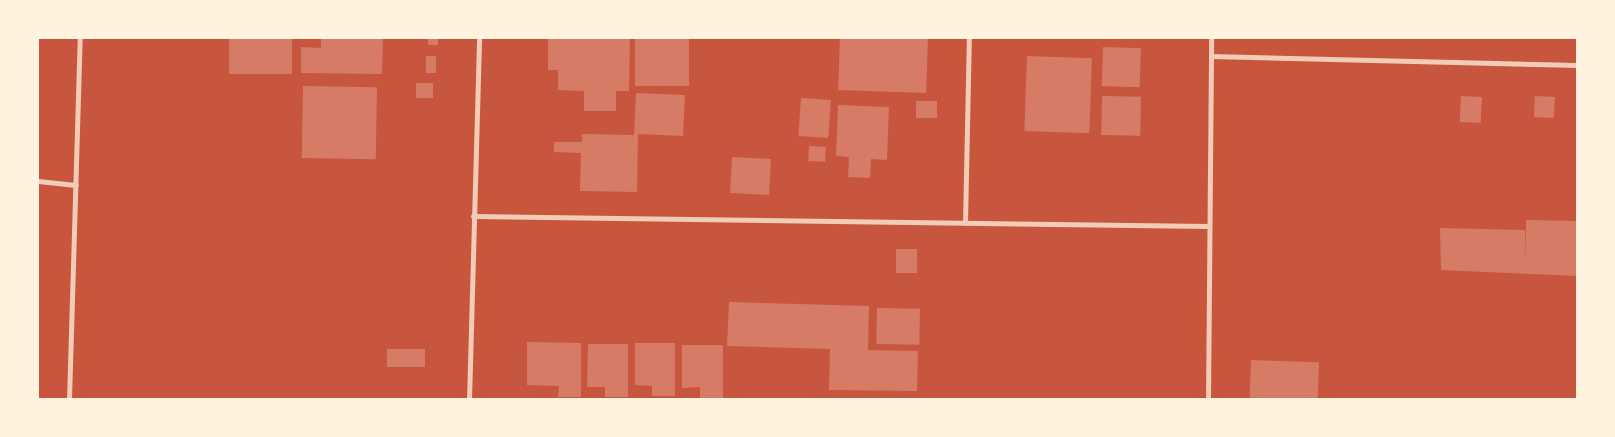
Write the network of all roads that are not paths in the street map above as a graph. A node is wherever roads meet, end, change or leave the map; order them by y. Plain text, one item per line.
1 (80, 38) edge
2 (479, 38) edge
3 (969, 38) edge
4 (1211, 38) edge
5 (1210, 56) junction
6 (1578, 65) edge
7 (38, 181) edge
8 (76, 185) junction
9 (474, 216) junction
10 (965, 223) junction
11 (1209, 226) junction
12 (69, 400) edge
13 (469, 400) edge
14 (1208, 400) edge

1 - 8 street
2 - 9 street
3 - 10 street
4 - 5 street
5 - 6 street
5 - 11 street
7 - 8 street
8 - 12 street
9 - 10 street
9 - 13 street
10 - 11 street
11 - 14 street

